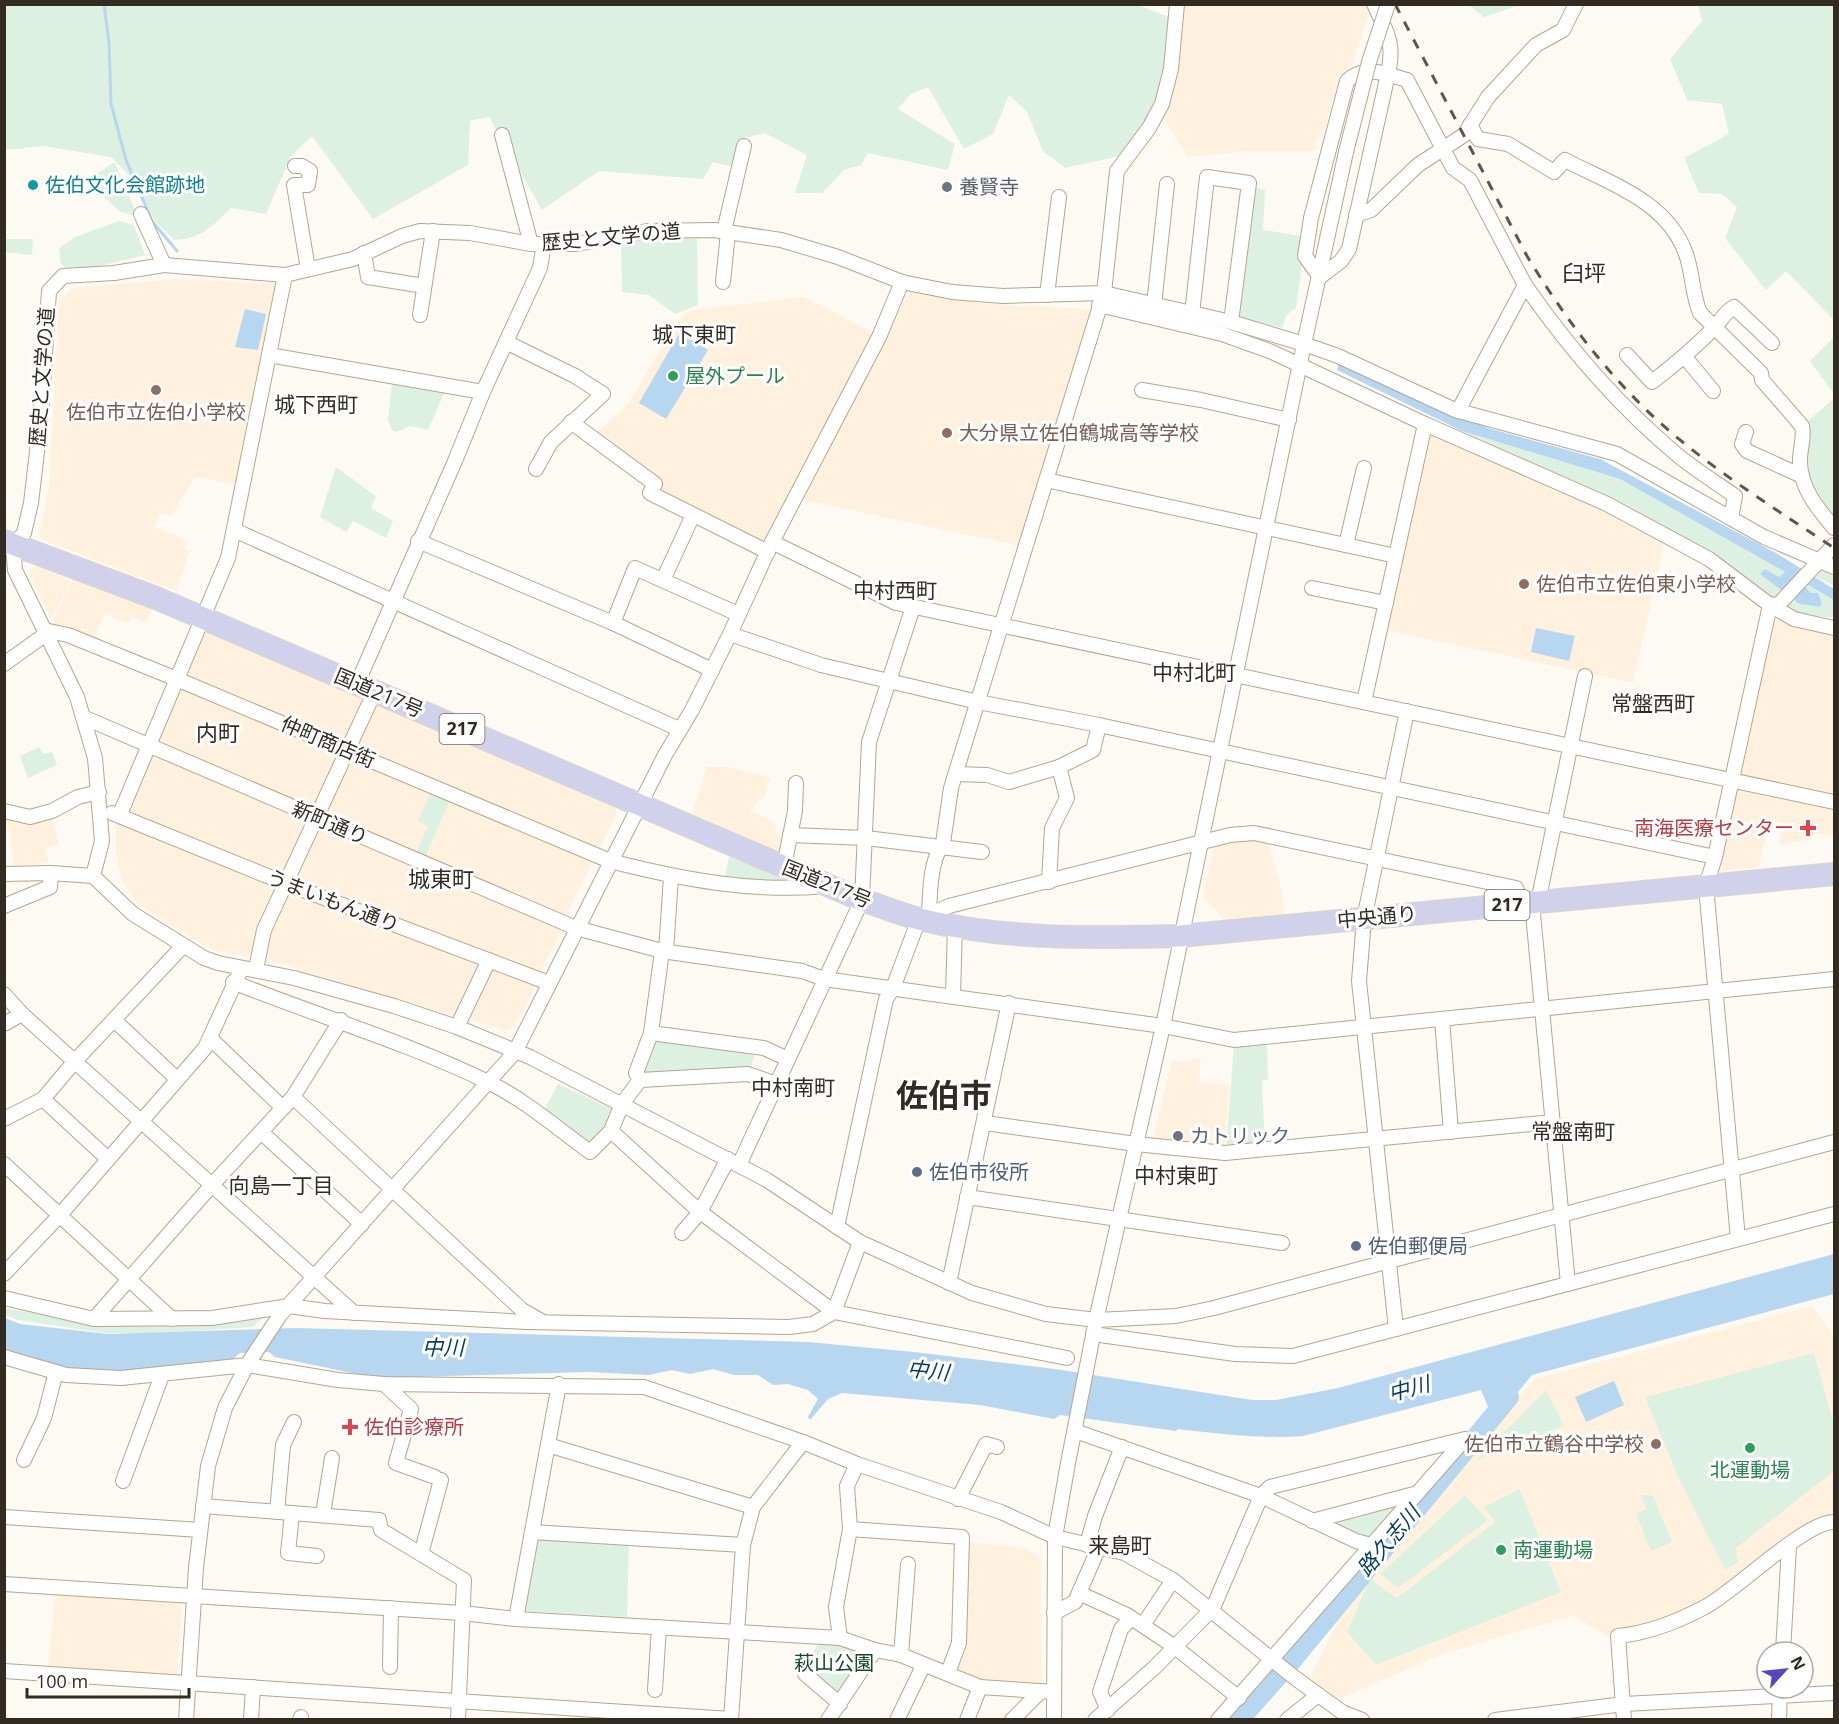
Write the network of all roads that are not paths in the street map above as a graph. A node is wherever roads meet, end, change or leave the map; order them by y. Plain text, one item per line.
1 (1177, 4) edge
2 (1374, 4) edge
3 (1388, 4) edge
4 (1576, 4) edge
5 (1388, 74) junction
6 (1470, 125) junction
7 (502, 135) dead end
8 (744, 146) dead end
9 (1444, 150) junction
10 (295, 166) dead end
11 (1167, 184) dead end
12 (1059, 197) dead end
13 (141, 214) dead end
14 (1356, 215) junction
15 (433, 231) junction
16 (726, 232) junction
17 (537, 244) junction
18 (364, 254) junction
19 (164, 265) junction
20 (308, 269) junction
21 (285, 275) junction
22 (1320, 277) junction
23 (723, 282) dead end
24 (902, 282) junction
25 (1525, 285) junction
26 (424, 286) junction
27 (1047, 295) junction
28 (1101, 299) junction
29 (1154, 305) junction
30 (1192, 314) junction
31 (420, 315) dead end
32 (1231, 322) junction
33 (1715, 328) junction
34 (506, 342) junction
35 (1304, 344) junction
36 (1772, 344) dead end
37 (270, 355) junction
38 (1626, 355) dead end
39 (1684, 356) junction
40 (1300, 365) junction
41 (1142, 390) dead end
42 (1713, 391) dead end
43 (483, 392) junction
44 (1458, 411) junction
45 (1288, 420) junction
46 (571, 422) junction
47 (1425, 424) junction
48 (1746, 432) dead end
49 (536, 468) dead end
50 (1364, 468) dead end
51 (1802, 476) junction
52 (1046, 480) junction
53 (693, 515) junction
54 (1731, 518) junction
55 (1266, 528) junction
56 (1834, 528) edge
57 (234, 530) junction
58 (418, 541) junction
59 (9, 543) edge
60 (1346, 545) junction
61 (1834, 545) edge
62 (770, 547) junction
63 (1396, 556) junction
64 (1824, 564) edge
65 (663, 580) junction
66 (1312, 588) dead end
67 (392, 599) junction
68 (1386, 603) junction
69 (1774, 604) junction
70 (913, 607) junction
71 (738, 614) junction
72 (203, 618) junction
73 (613, 623) junction
74 (1002, 626) junction
75 (1834, 628) edge
76 (45, 632) junction
77 (730, 634) junction
78 (4, 664) edge
79 (712, 670) junction
80 (1235, 675) junction
81 (1585, 676) dead end
82 (178, 680) junction
83 (889, 681) junction
84 (366, 687) junction
85 (978, 702) junction
86 (1364, 702) junction
87 (1407, 711) junction
88 (85, 718) junction
89 (1099, 725) junction
90 (679, 729) junction
91 (149, 745) junction
92 (1571, 746) junction
93 (347, 750) junction
94 (1218, 753) junction
95 (1059, 768) junction
96 (956, 774) junction
97 (1731, 780) junction
98 (796, 783) dead end
99 (1391, 789) junction
100 (99, 792) junction
101 (1834, 802) edge
102 (640, 804) junction
103 (4, 811) edge
104 (101, 812) junction
105 (120, 814) junction
106 (317, 818) junction
107 (1555, 824) junction
108 (790, 835) junction
109 (866, 838) junction
110 (1199, 844) junction
111 (942, 846) junction
112 (982, 852) dead end
113 (1715, 857) junction
114 (1376, 858) junction
115 (610, 861) junction
116 (784, 866) junction
117 (51, 873) junction
118 (4, 874) edge
119 (1834, 874) edge
120 (93, 876) junction
121 (671, 877) junction
122 (1049, 882) junction
123 (287, 884) junction
124 (830, 886) junction
125 (1706, 886) junction
126 (862, 900) junction
127 (1531, 903) junction
128 (4, 906) edge
129 (924, 917) junction
130 (1364, 919) junction
131 (955, 925) junction
132 (576, 928) junction
133 (1180, 936) junction
134 (183, 946) junction
135 (664, 951) junction
136 (489, 960) junction
137 (250, 968) junction
138 (824, 979) junction
139 (1834, 979) edge
140 (233, 982) junction
141 (549, 983) junction
142 (893, 988) junction
143 (1715, 991) junction
144 (4, 994) edge
145 (953, 996) junction
146 (1009, 1003) junction
147 (1543, 1009) junction
148 (22, 1014) junction
149 (1442, 1019) junction
150 (114, 1020) junction
151 (342, 1020) junction
152 (4, 1024) edge
153 (1163, 1026) junction
154 (457, 1027) junction
155 (1365, 1027) junction
156 (651, 1033) junction
157 (210, 1038) junction
158 (515, 1052) junction
159 (788, 1059) junction
160 (75, 1061) junction
161 (177, 1079) junction
162 (640, 1080) junction
163 (489, 1082) junction
164 (776, 1084) junction
165 (293, 1097) junction
166 (44, 1100) junction
167 (622, 1104) junction
168 (283, 1108) junction
169 (4, 1119) edge
170 (141, 1121) junction
171 (1553, 1122) junction
172 (985, 1123) junction
173 (611, 1131) junction
174 (261, 1132) junction
175 (1451, 1132) junction
176 (1377, 1140) junction
177 (1834, 1142) edge
178 (1136, 1144) junction
179 (108, 1159) junction
180 (733, 1162) junction
181 (4, 1164) edge
182 (1730, 1169) junction
183 (211, 1186) junction
184 (394, 1190) junction
185 (968, 1197) junction
186 (700, 1212) junction
187 (1563, 1214) junction
188 (1834, 1214) edge
189 (59, 1216) junction
190 (1119, 1218) junction
191 (363, 1224) junction
192 (837, 1227) junction
193 (682, 1233) dead end
194 (1738, 1239) junction
195 (860, 1242) junction
196 (1282, 1243) dead end
197 (1388, 1262) junction
198 (4, 1274) edge
199 (315, 1276) junction
200 (130, 1280) junction
201 (949, 1283) junction
202 (1568, 1284) junction
203 (4, 1298) edge
204 (284, 1310) junction
205 (834, 1312) junction
206 (354, 1313) junction
207 (94, 1319) junction
208 (172, 1319) junction
209 (544, 1322) junction
210 (1094, 1327) junction
211 (1396, 1329) junction
212 (4, 1357) edge
213 (1067, 1358) dead end
214 (249, 1362) junction
215 (56, 1372) junction
216 (162, 1375) junction
217 (384, 1384) junction
218 (559, 1384) junction
219 (294, 1422) dead end
220 (1076, 1428) junction
221 (803, 1442) junction
222 (548, 1445) junction
223 (997, 1446) dead end
224 (1122, 1447) junction
225 (332, 1458) dead end
226 (24, 1460) dead end
227 (857, 1464) junction
228 (123, 1481) dead end
229 (1414, 1494) junction
230 (1262, 1496) junction
231 (958, 1498) junction
232 (203, 1506) junction
233 (753, 1507) junction
234 (277, 1512) junction
235 (292, 1513) junction
236 (323, 1514) junction
237 (4, 1517) edge
238 (1312, 1521) junction
239 (1834, 1522) edge
240 (850, 1529) junction
241 (200, 1530) junction
242 (532, 1532) junction
243 (1055, 1537) junction
244 (743, 1545) junction
245 (1371, 1545) junction
246 (1093, 1546) junction
247 (1789, 1546) junction
248 (421, 1554) junction
249 (317, 1556) dead end
250 (908, 1564) dead end
251 (1173, 1580) junction
252 (4, 1584) edge
253 (1078, 1593) junction
254 (194, 1596) junction
255 (391, 1608) junction
256 (1211, 1610) junction
257 (462, 1613) junction
258 (1054, 1613) junction
259 (516, 1619) junction
260 (1137, 1622) junction
261 (659, 1627) junction
262 (736, 1630) junction
263 (840, 1638) junction
264 (1784, 1640) edge
265 (1175, 1647) junction
266 (875, 1650) junction
267 (901, 1655) junction
268 (1275, 1663) junction
269 (923, 1666) junction
270 (390, 1667) dead end
271 (4, 1671) edge
272 (948, 1673) junction
273 (805, 1674) dead end
274 (189, 1683) junction
275 (253, 1687) junction
276 (980, 1687) junction
277 (655, 1690) dead end
278 (1047, 1692) junction
279 (1815, 1693) edge
280 (1834, 1693) edge
281 (1755, 1694) edge
282 (1318, 1695) junction
283 (1239, 1698) junction
284 (1780, 1700) edge
285 (459, 1703) junction
286 (840, 1704) junction
287 (1623, 1704) junction
288 (1108, 1710) junction
289 (595, 1715) edge
290 (186, 1719) edge
291 (251, 1719) edge
292 (458, 1719) edge
293 (731, 1719) edge
294 (828, 1719) edge
295 (897, 1719) edge
296 (967, 1719) edge
297 (1012, 1719) edge
298 (1054, 1719) edge
299 (1095, 1719) edge
300 (1218, 1719) edge
301 (1287, 1719) edge
302 (1362, 1719) edge
303 (1495, 1719) edge
304 (1624, 1719) edge
305 (1779, 1719) edge

1 - 28 street
2 - 5 street
3 - 22 street, bridge
4 - 6 street
5 - 9 street
5 - 14 street
5 - 22 street
6 - 9 street
6 - 33 street
7 - 17 street
8 - 16 street
9 - 14 street
9 - 25 street
10 - 20 street
11 - 29 street
12 - 27 street
13 - 19 street
14 - 22 street
15 - 17 street, 歴史と文学の道
15 - 18 street, 歴史と文学の道
15 - 26 street
16 - 17 street, 歴史と文学の道
16 - 23 street
16 - 24 street, 歴史と文学の道
17 - 34 street
18 - 20 street, 歴史と文学の道
18 - 26 street
19 - 21 street, 歴史と文学の道
19 - 59 street, 歴史と文学の道
20 - 21 street, 歴史と文学の道
21 - 37 street
22 - 35 street
24 - 27 street, 歴史と文学の道
24 - 62 street
25 - 44 street
25 - 54 street
26 - 31 street
27 - 28 street, 歴史と文学の道
28 - 29 street
28 - 40 street
28 - 52 street
29 - 30 street
30 - 32 street
30 - 32 street
32 - 35 street
33 - 36 street
33 - 39 street
33 - 51 street
34 - 43 street
34 - 46 street
35 - 40 street
35 - 44 street
37 - 43 street
37 - 57 street
38 - 39 street
39 - 42 street
40 - 45 street
40 - 47 street
41 - 45 street
43 - 58 street
44 - 54 street
45 - 55 street
46 - 49 street
46 - 53 street
47 - 63 street
47 - 69 street
48 - 51 street
50 - 60 street
51 - 56 street
52 - 55 street
52 - 74 street
53 - 62 street
53 - 65 street
54 - 64 street
55 - 60 street
55 - 80 street
57 - 67 street
57 - 72 street
58 - 67 street
58 - 73 street
59 - 72 highway, 国道217号 / 217
59 - 76 street
60 - 63 street
61 - 64 street
62 - 70 street
62 - 71 street
63 - 68 street
64 - 69 street
65 - 71 street
65 - 73 street
66 - 68 street
67 - 84 street
67 - 90 street
68 - 86 street
69 - 75 street
69 - 97 street
70 - 74 street
70 - 83 street
71 - 77 street
72 - 82 street
72 - 84 highway, 国道217号 / 217
73 - 79 street
74 - 80 street
74 - 85 street
76 - 78 street
76 - 82 street, 仲町商店街
76 - 88 street
77 - 79 street
77 - 83 street
79 - 90 street
80 - 86 street
80 - 94 street
81 - 92 street
82 - 91 street
82 - 93 street, 仲町商店街
83 - 85 street
83 - 109 street
84 - 93 street
84 - 102 highway, 国道217号 / 217
85 - 89 street
85 - 96 street
86 - 87 street
87 - 92 street
87 - 99 street
88 - 91 street, 新町通り
88 - 100 street
89 - 94 street
89 - 95 street
90 - 102 street
91 - 105 street
91 - 106 street, 新町通り
92 - 97 street
92 - 107 street
93 - 106 street
93 - 115 street, 仲町商店街
94 - 99 street
94 - 110 street
95 - 96 street
95 - 122 street
96 - 111 street
97 - 101 street
97 - 113 street
98 - 108 street
99 - 107 street
99 - 114 street
100 - 103 street
100 - 104 street
102 - 115 street
102 - 116 highway, 国道217号 / 217
104 - 105 street, うまいもん通り
104 - 120 street
105 - 123 street, うまいもん通り
106 - 123 street
106 - 132 street, 新町通り
107 - 113 street
107 - 127 street
108 - 109 street
108 - 116 street
109 - 111 street
109 - 126 street
110 - 114 street
110 - 122 street
110 - 133 street
111 - 112 street
111 - 129 street
113 - 125 street
114 - 127 street
114 - 130 street
115 - 121 street, 仲町商店街
115 - 132 street
116 - 124 highway, 国道217号 / 217
117 - 118 street
117 - 120 street
117 - 128 street
119 - 125 highway, 中央通り / 217
120 - 134 street
121 - 124 street, 仲町商店街
121 - 135 street
122 - 129 street
123 - 136 street, うまいもん通り
123 - 137 street
124 - 126 highway, 国道217号 / 217
125 - 127 highway, 中央通り / 217
125 - 143 street
126 - 129 highway, 国道217号 / 217
126 - 138 street
127 - 130 highway, 中央通り / 217
127 - 147 street
129 - 131 highway, 中央通り / 217
129 - 142 street
130 - 133 highway, 中央通り / 217
130 - 155 street
131 - 133 highway, 中央通り / 217
131 - 145 street
132 - 135 street, 新町通り
132 - 141 street
133 - 153 street
134 - 137 street
134 - 150 street
135 - 138 street, 新町通り
135 - 156 street
136 - 141 street, うまいもん通り
136 - 154 street
137 - 140 street
137 - 154 street
138 - 142 street, 新町通り
138 - 159 street
139 - 143 street, 新町通り
140 - 151 street
140 - 157 street
141 - 158 street
142 - 145 street, 新町通り
142 - 192 street
143 - 147 street, 新町通り
143 - 182 street
144 - 148 street
145 - 146 street, 新町通り
146 - 153 street, 新町通り
146 - 172 street
147 - 149 street, 新町通り
147 - 171 street
148 - 152 street
148 - 160 street
149 - 155 street, 新町通り
149 - 175 street
150 - 160 street
150 - 161 street
151 - 163 street
151 - 165 street
153 - 155 street, 新町通り
153 - 178 street
154 - 158 street
155 - 176 street
156 - 159 street
156 - 162 street
157 - 161 street
157 - 168 street
158 - 163 street
158 - 167 street
159 - 164 street
160 - 166 street
160 - 170 street
161 - 170 street
162 - 164 street
162 - 167 street
163 - 173 street
163 - 184 street
164 - 180 street
165 - 168 street
165 - 184 street
166 - 169 street
166 - 179 street
167 - 173 street
167 - 180 street
168 - 174 street
170 - 179 street
170 - 183 street
171 - 175 street
171 - 187 street
172 - 178 street
172 - 185 street
173 - 186 street
174 - 183 street
174 - 191 street
175 - 176 street
176 - 178 street
176 - 197 street
177 - 182 street
178 - 190 street
179 - 189 street
180 - 186 street
180 - 192 street
181 - 189 street
182 - 187 street
182 - 194 street
183 - 199 street
183 - 200 street
184 - 191 street
184 - 209 street
185 - 190 street
185 - 201 street
186 - 193 street
186 - 205 street
187 - 197 street
187 - 202 street
188 - 194 street
189 - 198 street
189 - 200 street
190 - 196 street
190 - 210 street
191 - 199 street
192 - 195 street
194 - 202 street
195 - 201 street
195 - 205 street
197 - 210 street
197 - 211 street
199 - 204 street
199 - 206 street
200 - 207 street
200 - 208 street
201 - 210 street
202 - 211 street
203 - 207 street
204 - 206 street
204 - 208 street
204 - 214 street
205 - 209 street
205 - 213 street
206 - 209 street
207 - 208 street
210 - 211 street
210 - 220 street
212 - 215 street
214 - 216 street
214 - 217 street
214 - 232 street
215 - 216 street
215 - 226 street
216 - 228 street
217 - 218 street
217 - 248 street
218 - 221 street
218 - 222 street
219 - 234 street
220 - 224 street
220 - 243 street
221 - 227 street
221 - 233 street
222 - 233 street
222 - 242 street
223 - 231 street
224 - 230 street
224 - 246 street
225 - 236 street
227 - 231 street
227 - 240 street
229 - 230 street
229 - 238 street
229 - 245 street
230 - 238 street
230 - 256 street
231 - 243 street
232 - 234 street
232 - 241 street
233 - 244 street
234 - 235 street
235 - 236 street
235 - 249 street
236 - 248 street
237 - 241 street
238 - 245 street
239 - 247 street
240 - 263 street
240 - 272 street
241 - 254 street
242 - 244 street
242 - 259 street
243 - 246 street
243 - 258 street
244 - 262 street
245 - 268 street
246 - 251 street
246 - 253 street
247 - 264 street
247 - 287 street
248 - 257 street
250 - 267 street
251 - 256 street
251 - 260 street
252 - 254 street
253 - 258 street
253 - 260 street
254 - 255 street
254 - 274 street
255 - 257 street
255 - 270 street
256 - 265 street
256 - 268 street
257 - 259 street
257 - 285 street
258 - 278 street
259 - 261 street
260 - 265 street
260 - 288 street
261 - 262 street
261 - 277 street
262 - 263 street
262 - 293 street
263 - 266 street
265 - 283 street
265 - 288 street
266 - 267 street
266 - 286 street
267 - 269 street
268 - 282 street
268 - 283 street
269 - 272 street
269 - 295 street
271 - 274 street
272 - 276 street
273 - 286 street
274 - 275 street
274 - 290 street
275 - 285 street
275 - 291 street
276 - 278 street
276 - 296 street
278 - 297 street
278 - 298 street
279 - 280 street
281 - 287 street
282 - 301 street
282 - 302 street
283 - 300 street
284 - 305 street
285 - 289 street
285 - 292 street
286 - 294 street
287 - 303 street
287 - 304 street
288 - 299 street
289 - 293 street

